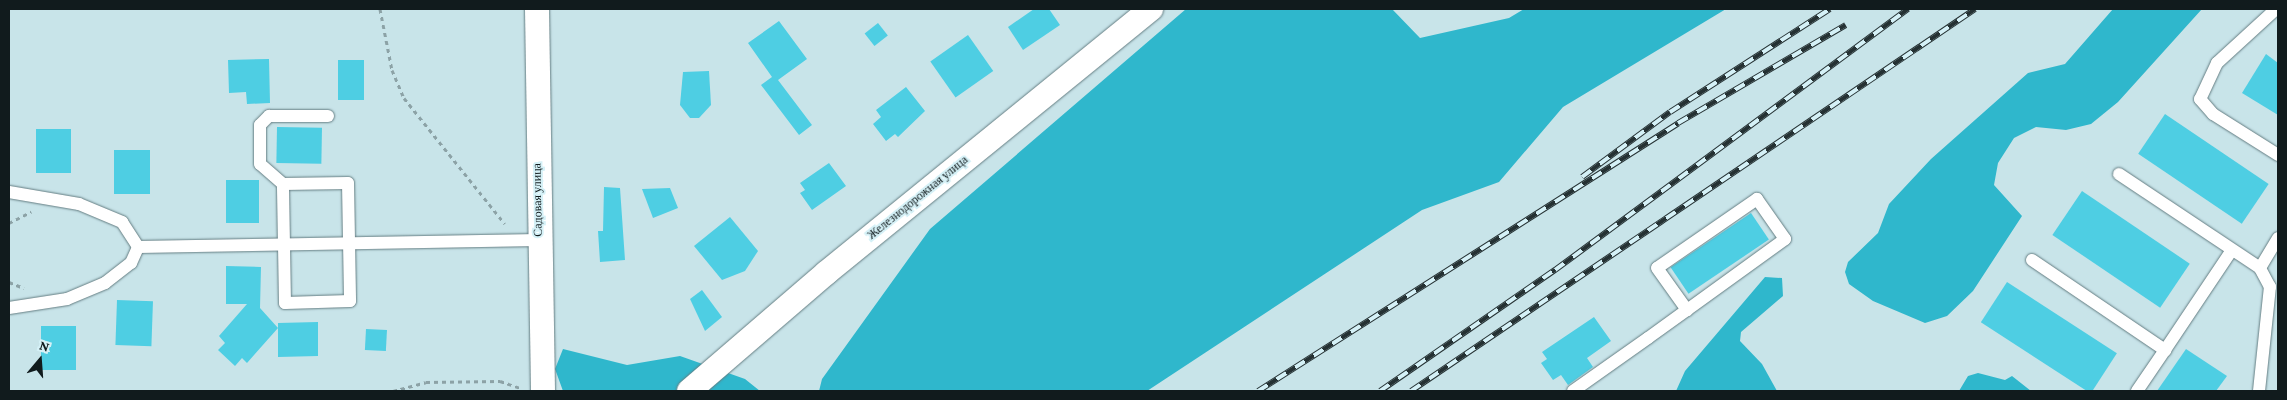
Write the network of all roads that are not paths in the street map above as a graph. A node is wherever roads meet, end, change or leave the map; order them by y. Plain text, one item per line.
1 (537, 9) edge
2 (1151, 9) edge
3 (2276, 9) edge
4 (328, 116) dead end
5 (2278, 155) edge
6 (2119, 174) dead end
7 (283, 184) junction
8 (9, 192) edge
9 (2278, 238) edge
10 (528, 240) junction
11 (349, 243) junction
12 (284, 244) junction
13 (138, 247) junction
14 (2232, 250) junction
15 (2032, 260) dead end
16 (2260, 268) junction
17 (9, 308) edge
18 (1687, 310) junction
19 (2165, 350) junction
20 (543, 391) edge
21 (689, 391) edge
22 (1573, 391) edge
23 (2137, 391) edge
24 (2258, 391) edge

1 - 10 street, Садовая улица
2 - 21 street, Железнодорожная улица
3 - 5 lane
4 - 7 lane
6 - 14 lane
7 - 11 lane
7 - 12 lane
8 - 13 lane
9 - 16 lane
10 - 11 lane
10 - 20 street, Садовая улица
11 - 12 lane
11 - 12 lane
12 - 13 lane
13 - 17 lane
14 - 16 lane
14 - 19 lane
15 - 19 lane
16 - 24 lane
18 - 18 lane
18 - 22 lane
19 - 23 lane

